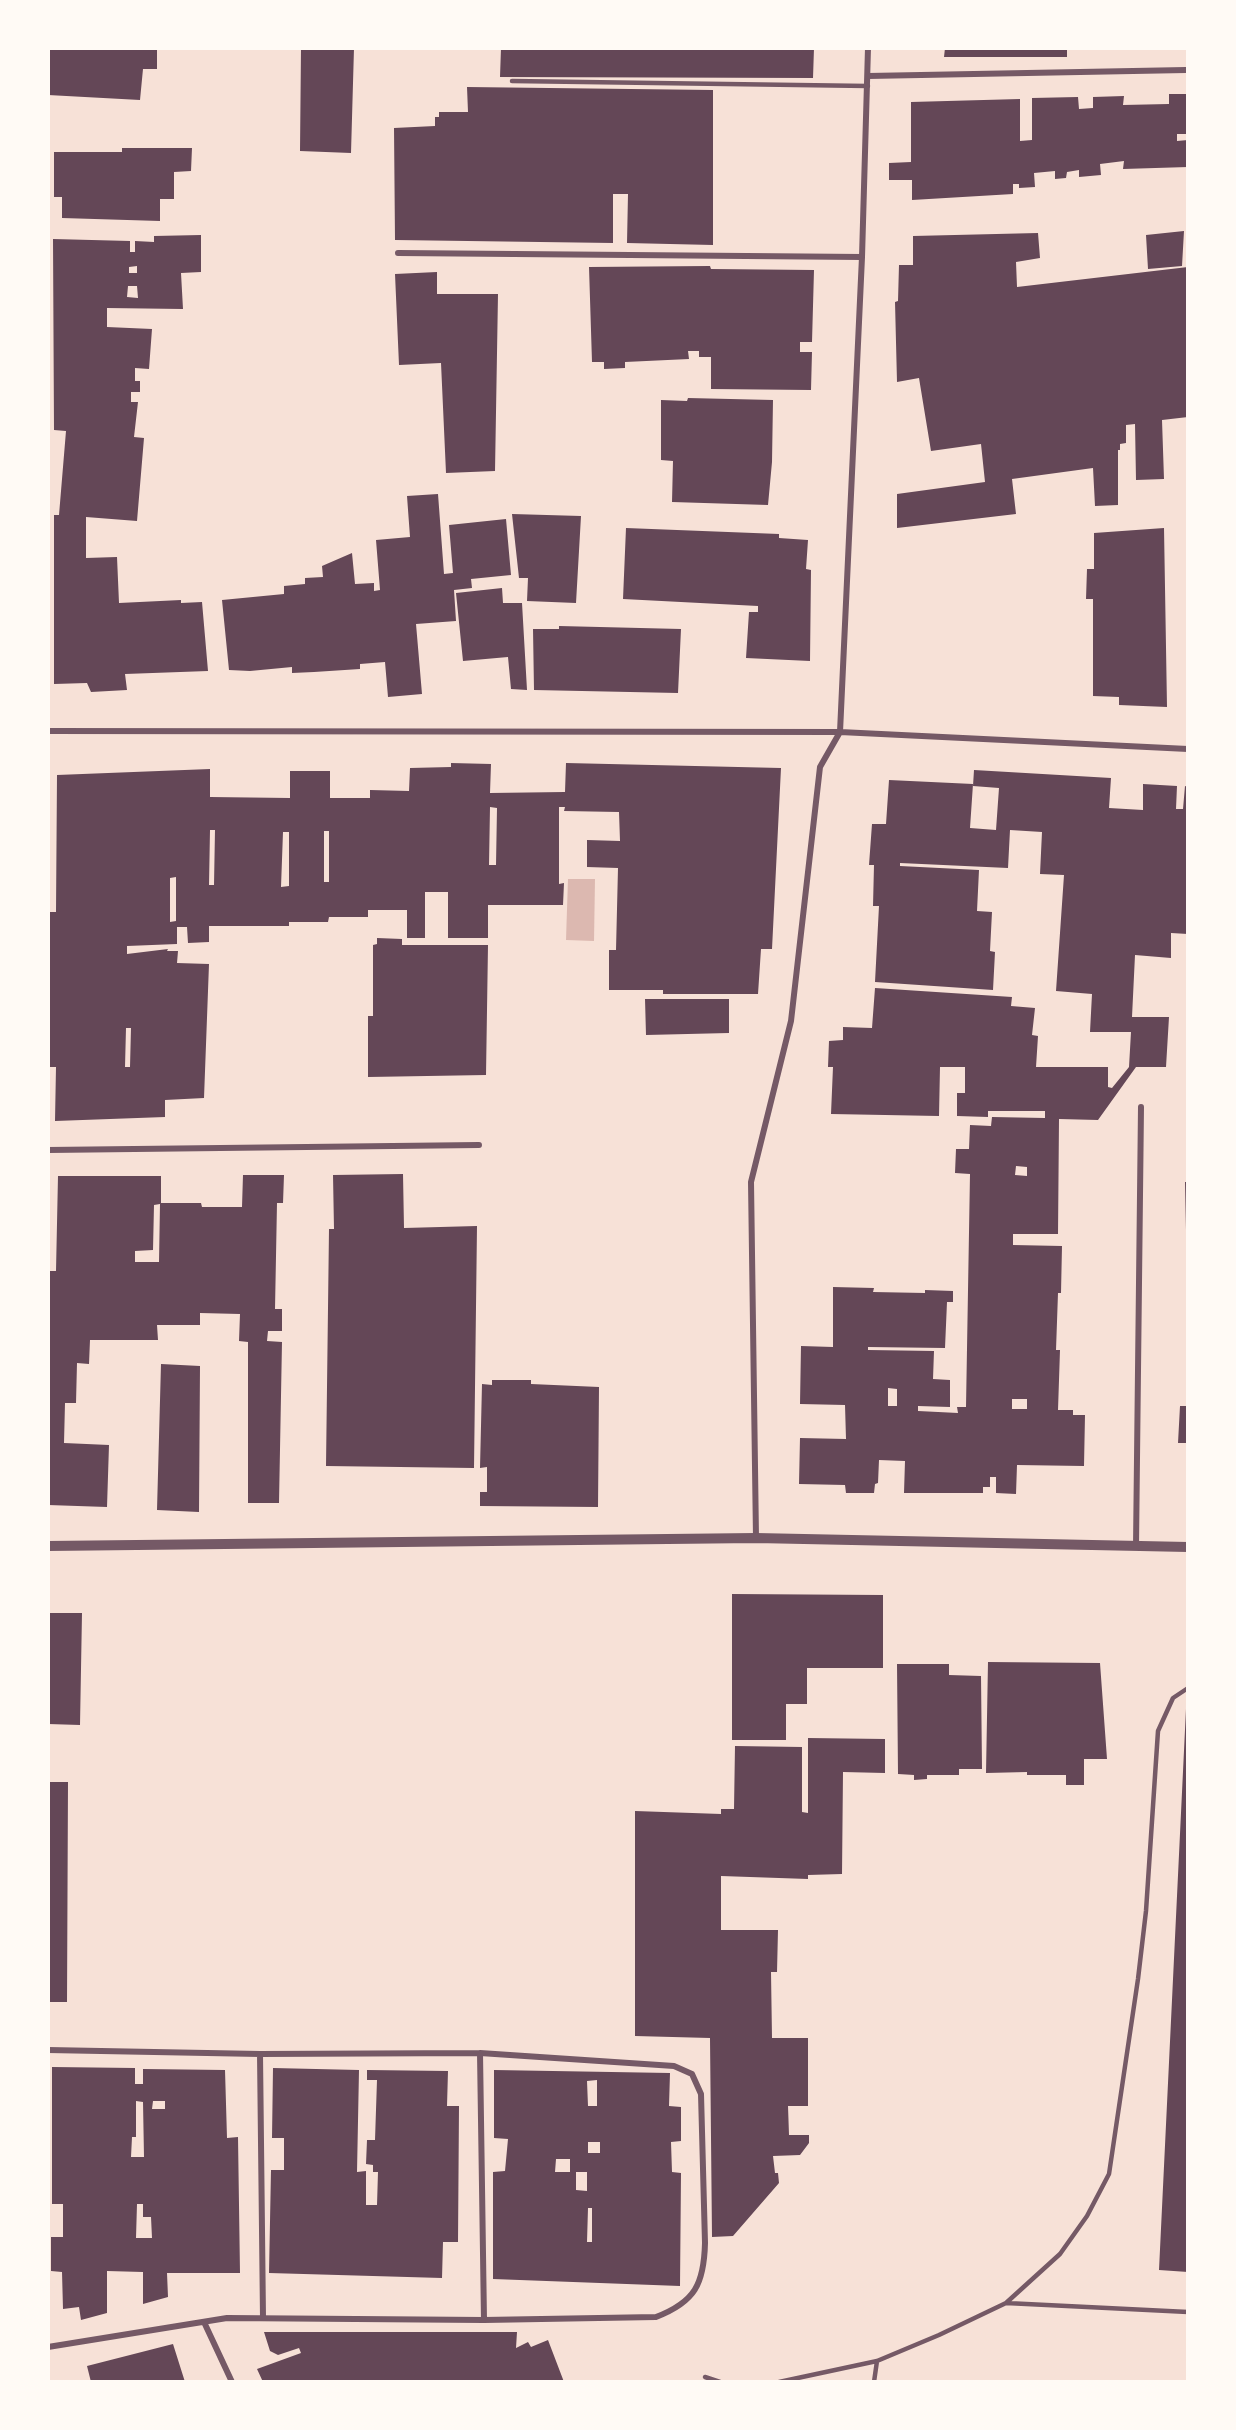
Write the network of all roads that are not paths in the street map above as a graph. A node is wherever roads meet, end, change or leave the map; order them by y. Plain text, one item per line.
1 (868, 48) edge
2 (1186, 70) dead end
3 (868, 76) junction
4 (512, 81) dead end
5 (868, 86) junction
6 (398, 253) dead end
7 (862, 256) junction
8 (48, 731) edge
9 (840, 732) junction
10 (1188, 749) edge
11 (1141, 1107) dead end
12 (479, 1145) dead end
13 (48, 1150) edge
14 (756, 1538) junction
15 (48, 1546) edge
16 (1136, 1546) junction
17 (1188, 1547) edge
18 (1188, 1688) edge
19 (48, 2050) edge
20 (260, 2054) junction
21 (480, 2054) junction
22 (1006, 2303) junction
23 (1188, 2312) edge
24 (263, 2318) junction
25 (484, 2320) junction
26 (204, 2322) junction
27 (48, 2347) edge
28 (877, 2361) junction
29 (705, 2377) dead end
30 (232, 2382) edge
31 (720, 2382) edge
32 (779, 2382) edge
33 (874, 2382) edge

1 - 3 street
2 - 3 street
3 - 5 street
4 - 5 lane
5 - 7 street
6 - 7 street
7 - 9 street
8 - 9 street
9 - 10 street
9 - 14 street
11 - 16 street
12 - 13 street
14 - 15 street
14 - 16 street
16 - 17 street
18 - 22 lane
19 - 20 street
20 - 21 street
20 - 24 street
21 - 25 street
21 - 25 street
22 - 23 lane
22 - 28 lane
24 - 25 street
24 - 26 street
26 - 27 street
26 - 30 street
28 - 32 lane
28 - 33 lane
29 - 31 lane

